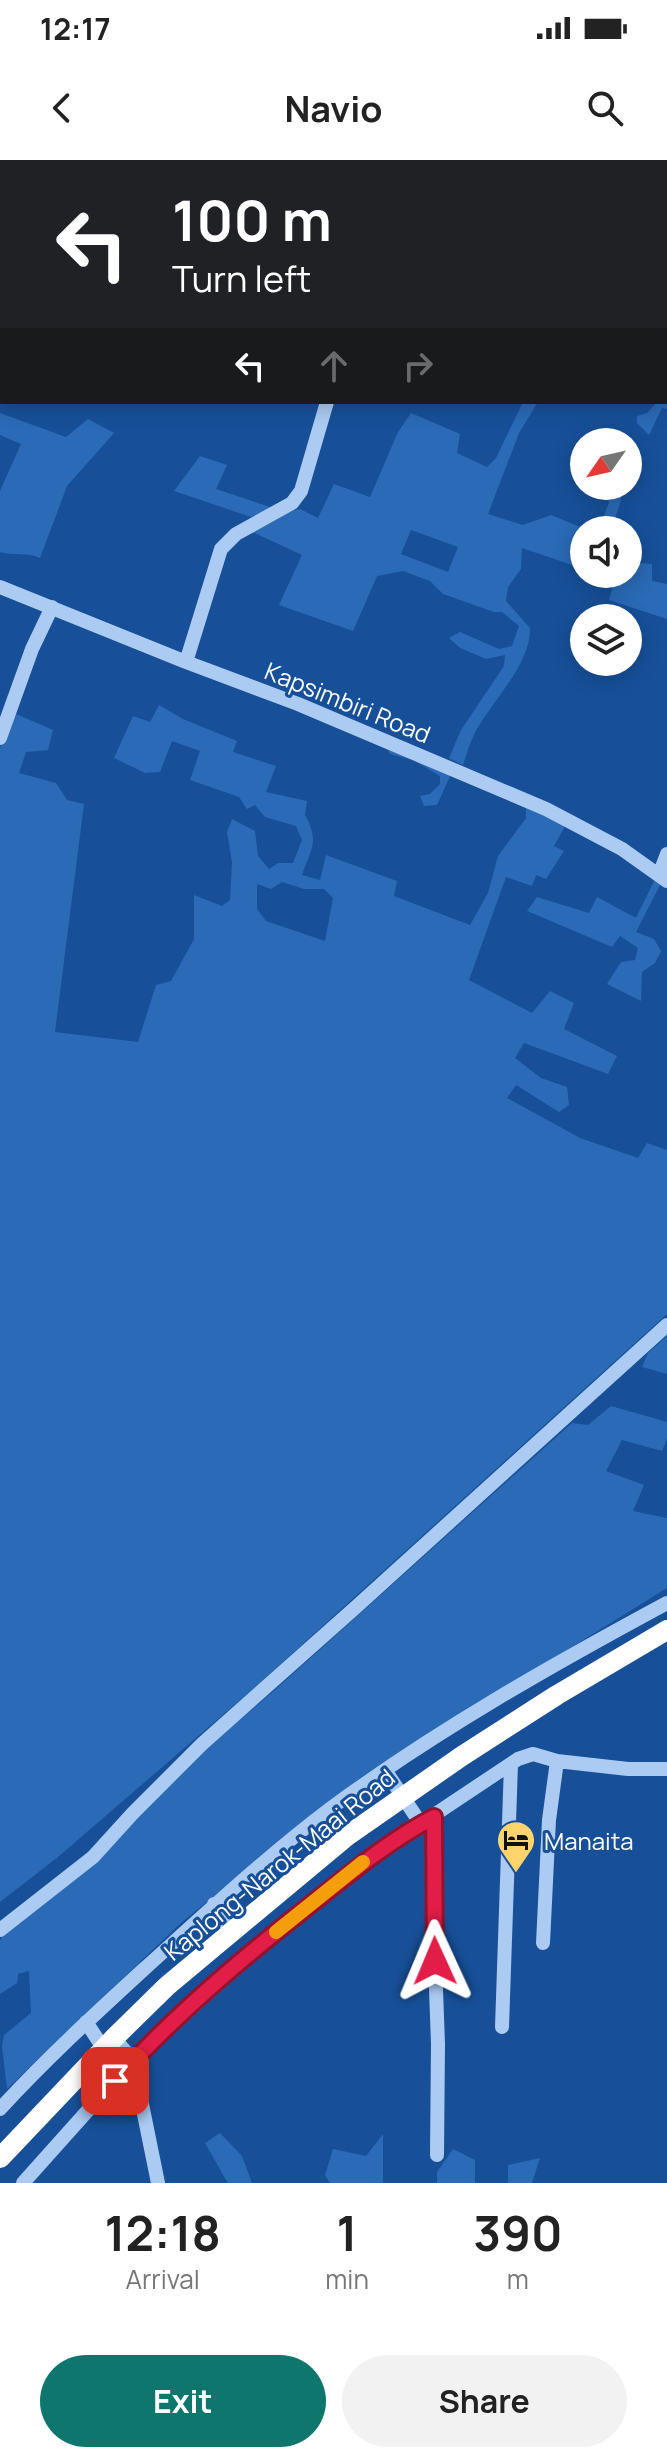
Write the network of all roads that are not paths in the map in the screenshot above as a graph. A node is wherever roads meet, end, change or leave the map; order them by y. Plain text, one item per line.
1 (326, 404) edge
2 (0, 587) edge
3 (52, 607) junction
4 (186, 662) junction
5 (0, 738) edge
6 (667, 854) edge
7 (663, 878) edge
8 (667, 1325) edge
9 (667, 1603) edge
10 (667, 1630) edge
11 (543, 1673) junction
12 (557, 1695) junction
13 (557, 1761) junction
14 (511, 1764) junction
15 (667, 1769) edge
16 (385, 1770) junction
17 (403, 1796) junction
18 (428, 1820) junction
19 (214, 1904) junction
20 (0, 1930) edge
21 (231, 1932) junction
22 (543, 1943) dead end
23 (86, 2022) junction
24 (502, 2027) dead end
25 (109, 2044) junction
26 (133, 2060) junction
27 (0, 2109) edge
28 (437, 2155) dead end
29 (0, 2158) edge
30 (24, 2182) edge
31 (158, 2183) edge

1 - 4 street
2 - 3 street, Kapsimbiri Road
3 - 4 street, Kapsimbiri Road
3 - 5 street
4 - 7 street, Kapsimbiri Road
6 - 7 street
8 - 20 street
9 - 11 street
10 - 12 highway, Kaplong-Narok-Maai Road
11 - 12 street
11 - 16 street
12 - 17 highway, Kaplong-Narok-Maai Road
13 - 14 street
13 - 15 street
13 - 22 street
14 - 18 street
14 - 24 street
16 - 17 street
16 - 19 street
17 - 18 street
17 - 21 highway, Kaplong-Narok-Maai Road
18 - 26 street
18 - 28 street
19 - 21 street
19 - 23 street
21 - 25 highway, Kaplong-Narok-Maai Road
23 - 25 street
23 - 27 street
25 - 26 street
25 - 29 highway, Kaplong-Narok-Maai Road
26 - 30 street
26 - 31 street

